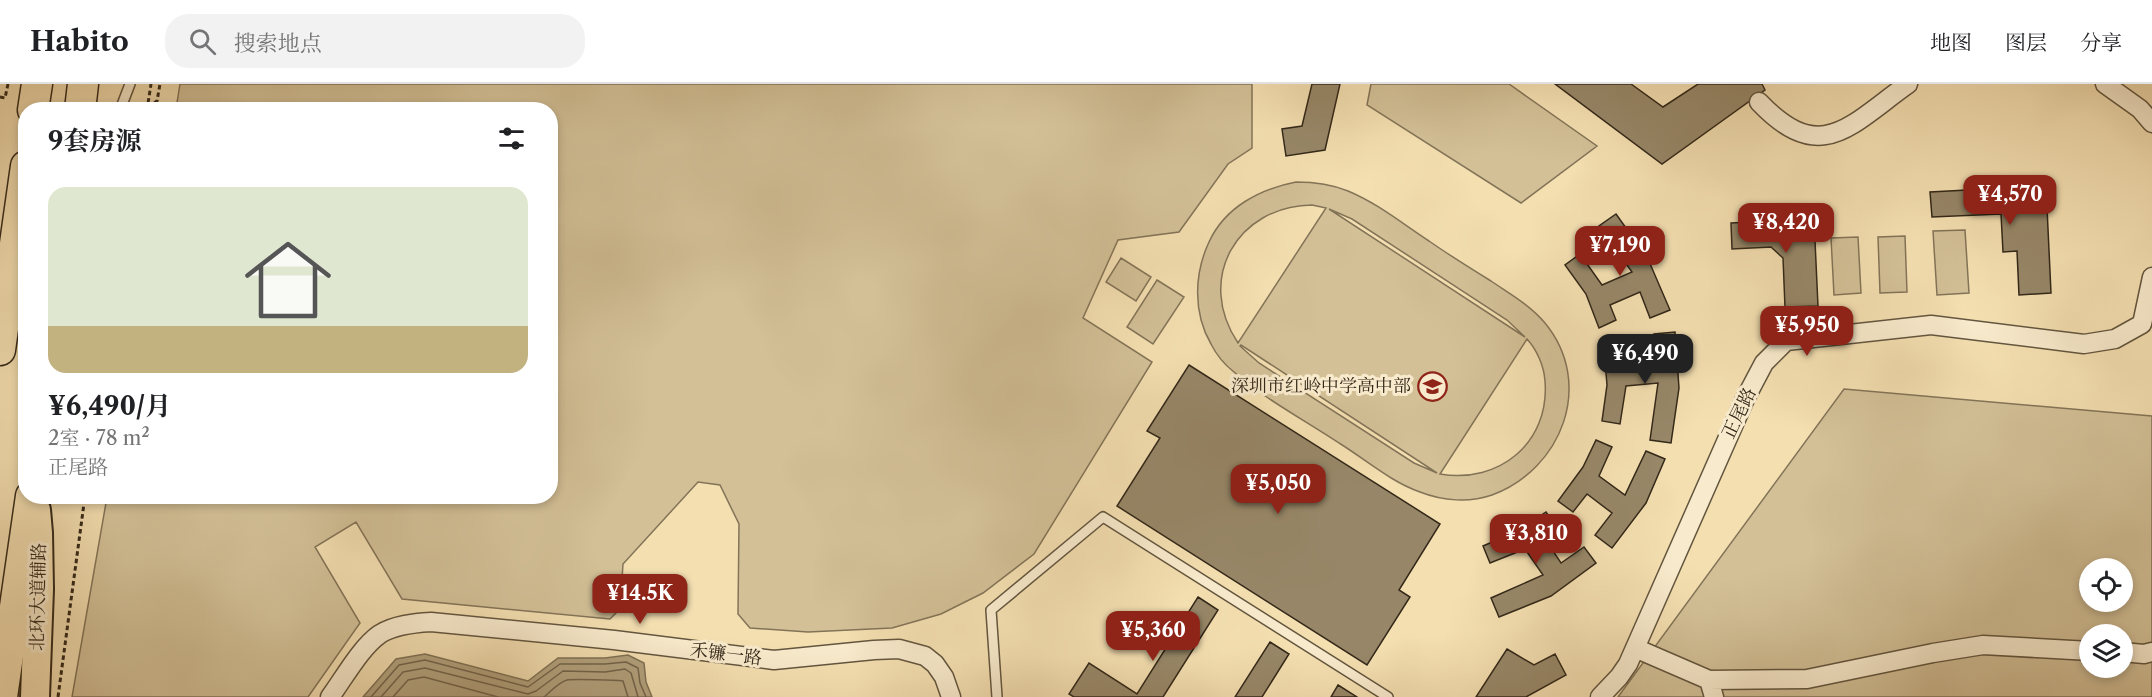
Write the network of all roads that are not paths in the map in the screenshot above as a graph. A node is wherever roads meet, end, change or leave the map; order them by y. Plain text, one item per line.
1 (37, 84) edge
2 (83, 84) edge
3 (130, 84) edge
4 (1908, 84) edge
5 (2105, 84) edge
6 (34, 102) edge
7 (81, 102) edge
8 (123, 102) edge
9 (1759, 102) dead end
10 (2152, 123) edge
11 (18, 223) edge
12 (2152, 277) edge
13 (0, 350) edge
14 (32, 504) edge
15 (34, 504) edge
16 (1635, 648) junction
17 (2079, 650) edge
18 (2152, 652) edge
19 (2133, 653) edge
20 (4, 688) edge
21 (1712, 688) edge
22 (42, 693) edge
23 (330, 697) edge
24 (951, 697) edge
25 (997, 697) edge
26 (1388, 697) edge
27 (1600, 697) edge

1 - 6 highway
2 - 7 highway
3 - 8 lane
4 - 9 street
5 - 10 street
11 - 13 highway
12 - 16 street, 正尾路
14 - 20 highway
15 - 22 main road, 北环大道辅路
16 - 21 street
16 - 27 street, 正尾路
17 - 21 street
18 - 19 street
23 - 24 street, 禾镰一路
25 - 26 lane

